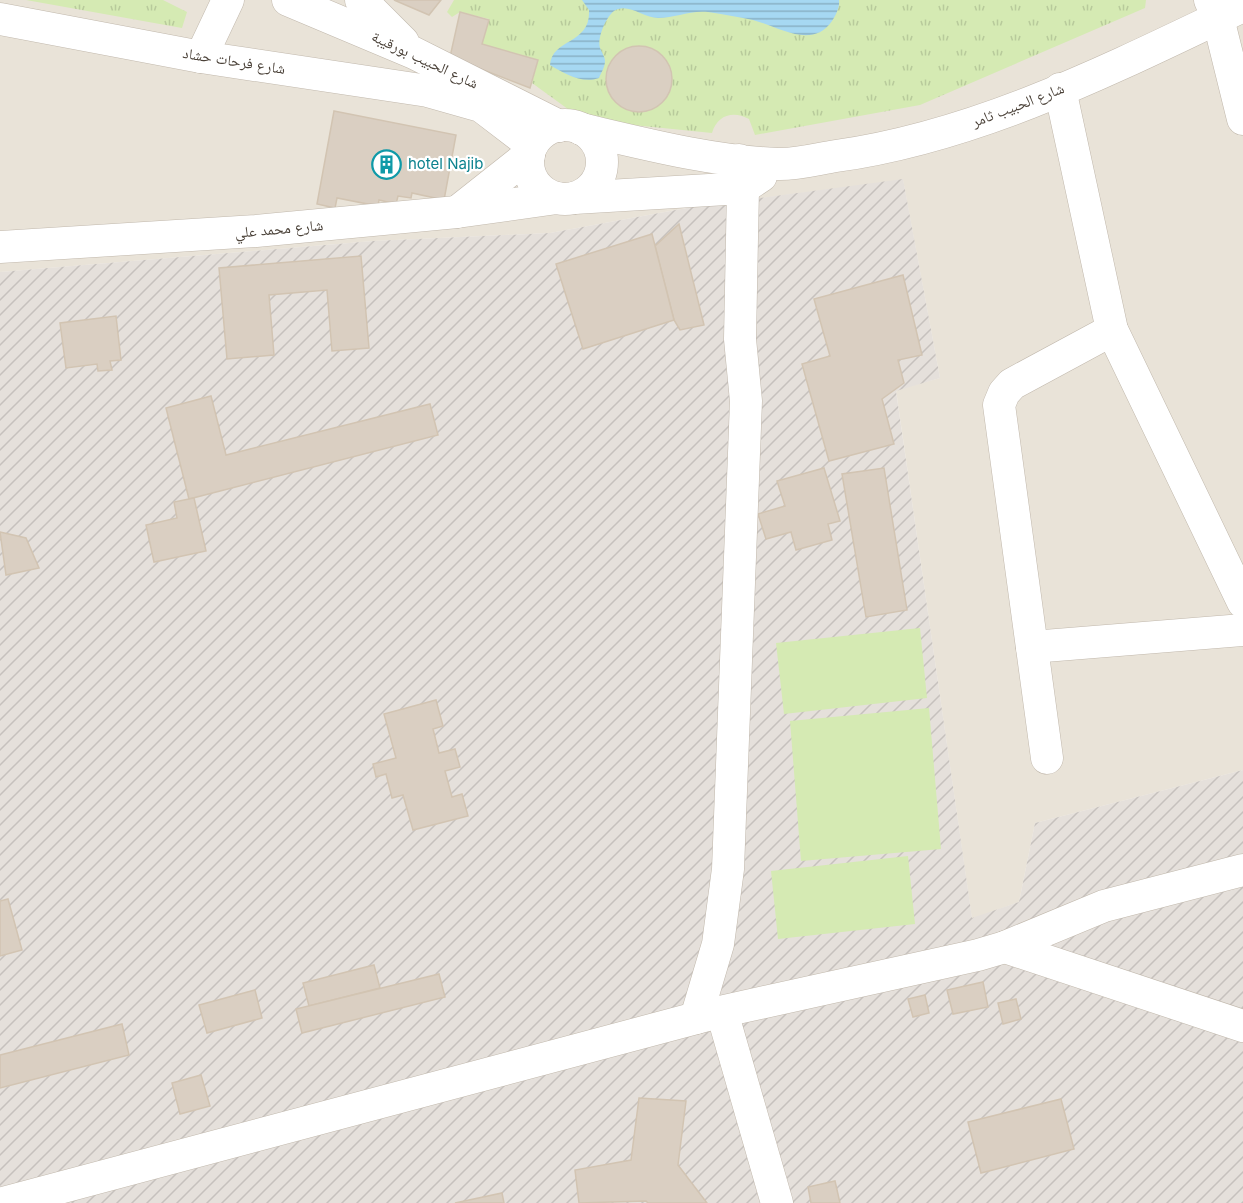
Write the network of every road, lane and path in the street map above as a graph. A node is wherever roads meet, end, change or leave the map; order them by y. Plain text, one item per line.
1 (228, 0) edge
2 (288, 0) edge
3 (361, 0) edge
4 (1224, 8) edge
5 (0, 19) edge
6 (414, 53) junction
7 (201, 57) junction
8 (1060, 89) junction
9 (1243, 119) edge
10 (570, 127) junction
11 (530, 150) junction
12 (780, 164) joint
13 (741, 174) junction
14 (566, 198) junction
15 (457, 212) junction
16 (0, 247) edge
17 (1112, 330) junction
18 (1243, 602) edge
19 (1243, 630) edge
20 (1032, 647) junction
21 (1047, 758) dead end
22 (1243, 870) edge
23 (1005, 947) junction
24 (709, 1015) junction
25 (1243, 1026) edge
26 (3, 1203) edge
27 (777, 1203) edge

1 - 7 street
2 - 6 street, شارع الحبيب بورقيبة
3 - 6 street
4 - 8 street, شارع الحبيب ثامر
4 - 9 street
5 - 7 street, شارع فرحات حشاد
6 - 10 street, شارع الحبيب بورقيبة
7 - 11 street, شارع فرحات حشاد
8 - 12 street, شارع الحبيب ثامر
8 - 17 street
10 - 11 street
10 - 13 street, شارع الحبيب بورقيبة
10 - 14 street
11 - 14 street
11 - 15 street
12 - 13 street, شارع الحبيب بورقيبة
13 - 14 street, شارع محمد علي
13 - 24 street
14 - 15 street, شارع محمد علي
15 - 16 street, شارع محمد علي
17 - 18 street
17 - 20 street
19 - 20 street
20 - 21 street
22 - 23 street
23 - 24 street
23 - 25 street
24 - 26 street
24 - 27 street

